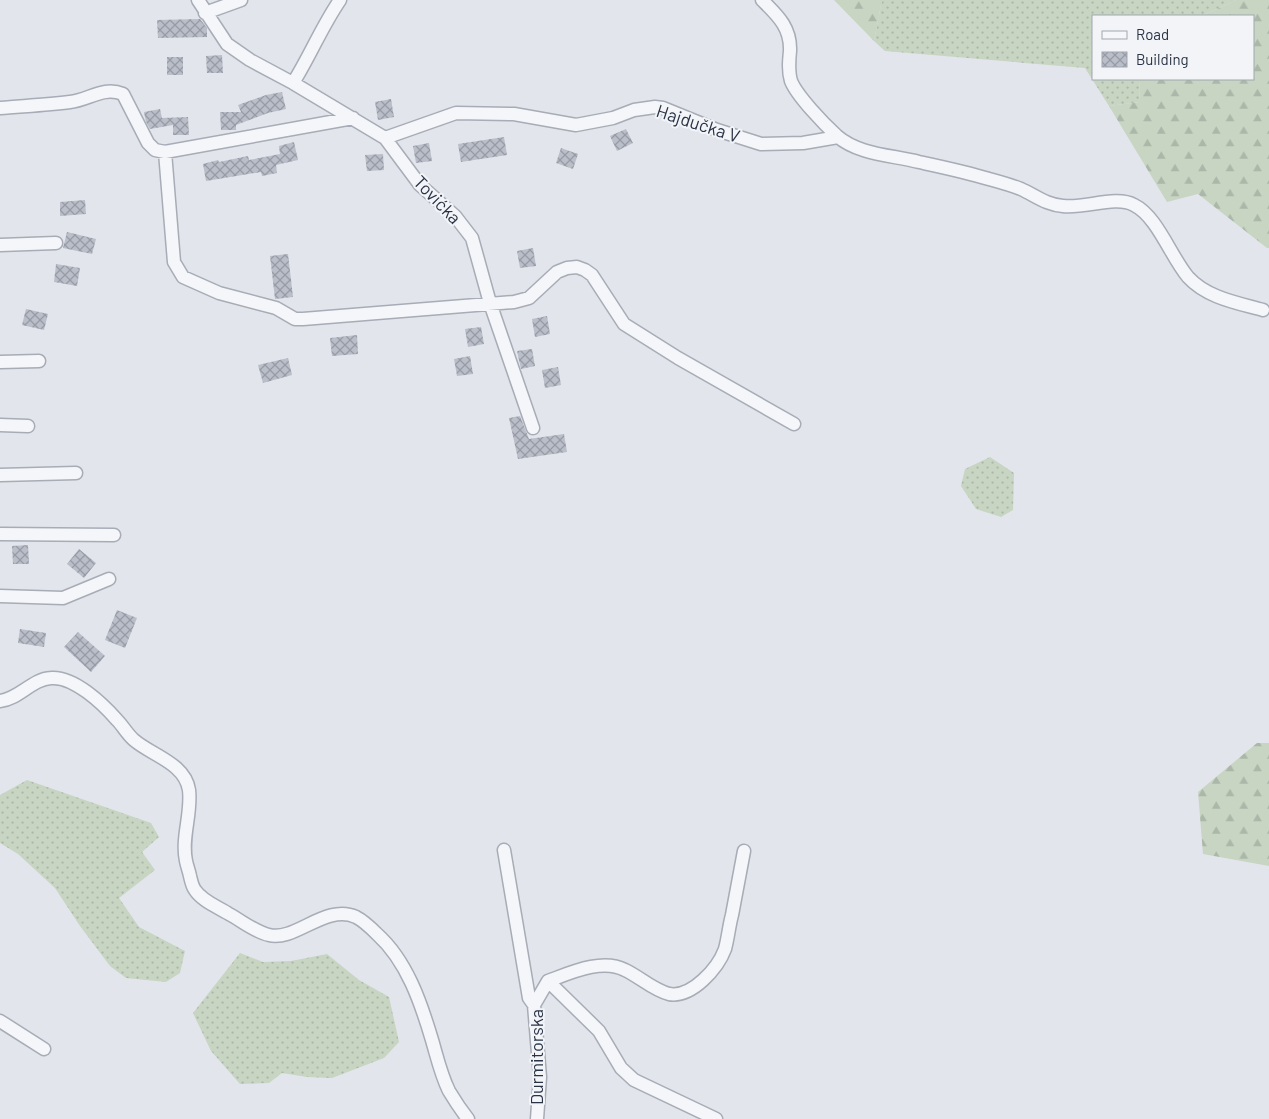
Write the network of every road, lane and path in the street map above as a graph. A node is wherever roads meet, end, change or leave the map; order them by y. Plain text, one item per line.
1 (198, 0) edge
2 (241, 0) edge
3 (340, 0) edge
4 (762, 0) edge
5 (205, 13) junction
6 (293, 83) junction
7 (0, 108) edge
8 (353, 118) junction
9 (838, 137) junction
10 (385, 138) junction
11 (164, 152) junction
12 (56, 243) dead end
13 (0, 245) edge
14 (490, 303) junction
15 (1263, 310) dead end
16 (39, 361) dead end
17 (0, 362) edge
18 (794, 424) dead end
19 (0, 425) edge
20 (28, 426) dead end
21 (533, 428) dead end
22 (76, 473) dead end
23 (0, 475) edge
24 (0, 534) edge
25 (114, 535) dead end
26 (109, 579) dead end
27 (0, 596) edge
28 (0, 701) edge
29 (504, 850) dead end
30 (744, 851) dead end
31 (548, 982) junction
32 (534, 1005) junction
33 (0, 1021) edge
34 (44, 1049) dead end
35 (468, 1119) edge
36 (537, 1119) edge
37 (716, 1119) edge

1 - 5 street, Tovićka
2 - 5 street
3 - 6 street
4 - 9 street
5 - 6 street, Tovićka
6 - 8 street, Tovićka
7 - 11 street
8 - 10 street, Tovićka
8 - 11 street
9 - 10 street, Hajdučka V
9 - 15 street
10 - 14 street, Tovićka
11 - 14 street
12 - 13 street
14 - 18 street
14 - 21 street, Tovićka
16 - 17 street
19 - 20 street
22 - 23 street
24 - 25 street
26 - 27 street
28 - 35 street
29 - 32 street
30 - 31 street
31 - 32 street, Durmitorska
31 - 37 street, Durmitorska
32 - 36 street, Durmitorska
33 - 34 street

